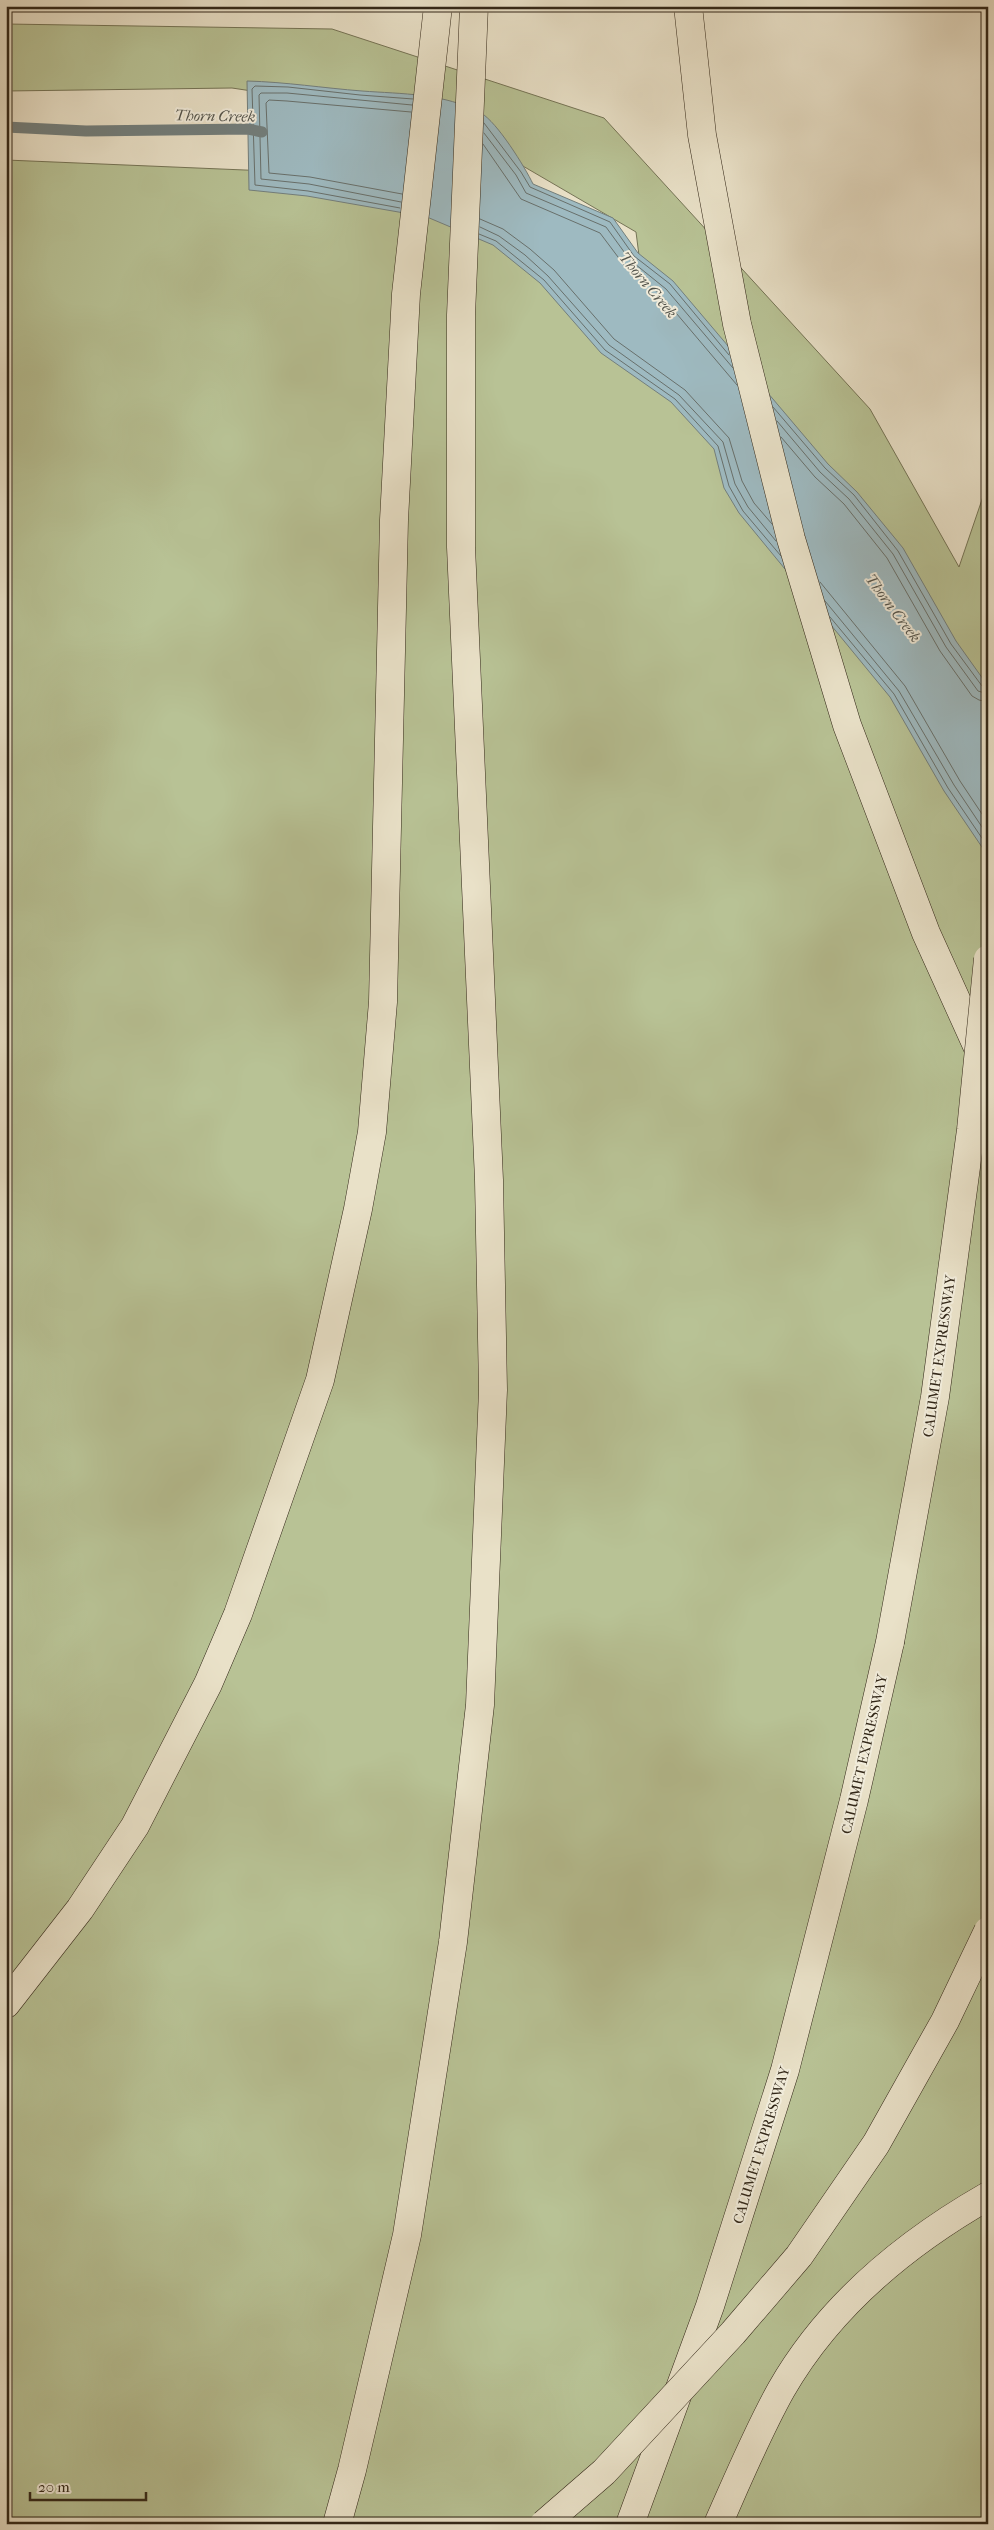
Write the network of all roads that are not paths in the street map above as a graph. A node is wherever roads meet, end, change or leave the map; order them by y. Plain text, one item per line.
1 (438, 6) edge
2 (474, 6) edge
3 (688, 6) edge
4 (988, 959) edge
5 (988, 1069) edge
6 (988, 1932) edge
7 (6, 2004) edge
8 (988, 2196) edge
9 (336, 2524) edge
10 (544, 2524) edge
11 (630, 2524) edge
12 (718, 2524) edge

1 - 7 highway
2 - 9 highway
3 - 5 highway
4 - 11 highway, CALUMET EXPRESSWAY, bridge
6 - 10 highway, bridge
8 - 12 highway

